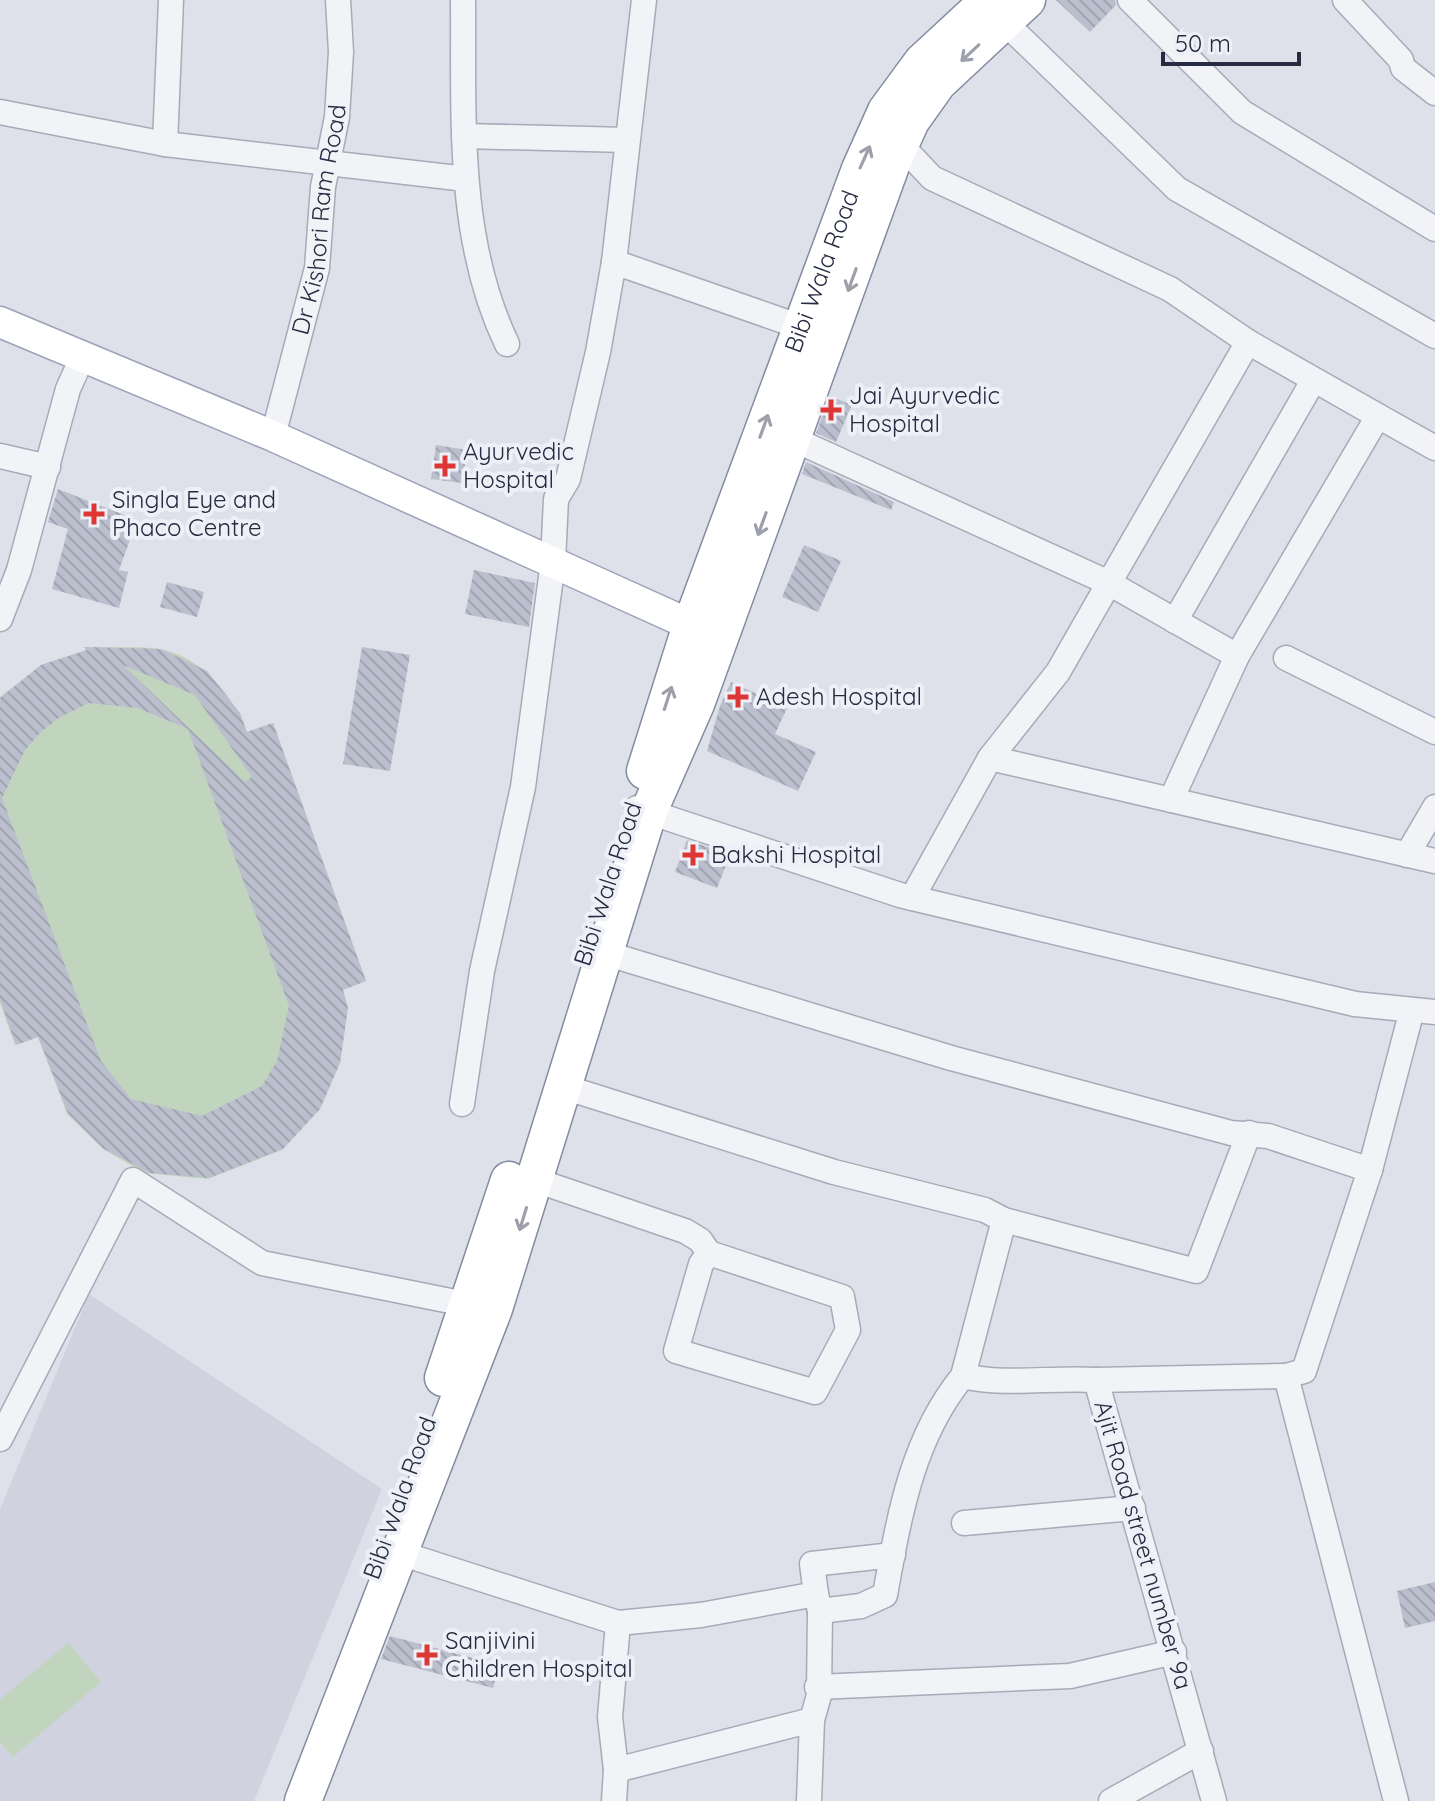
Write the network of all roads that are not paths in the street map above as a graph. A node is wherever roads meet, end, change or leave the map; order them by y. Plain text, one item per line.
1 (171, 0) edge
2 (338, 0) edge
3 (463, 0) edge
4 (644, 0) edge
5 (1130, 0) edge
6 (1345, 0) edge
7 (1001, 6) edge
8 (1435, 93) edge
9 (0, 112) edge
10 (464, 136) junction
11 (627, 140) junction
12 (165, 144) junction
13 (901, 145) junction
14 (328, 163) junction
15 (466, 179) junction
16 (1435, 229) edge
17 (614, 262) junction
18 (0, 322) edge
19 (801, 327) junction
20 (1435, 336) edge
21 (1248, 342) junction
22 (507, 344) dead end
23 (83, 356) junction
24 (1313, 381) junction
25 (1378, 416) junction
26 (273, 436) junction
27 (793, 439) junction
28 (1435, 448) edge
29 (0, 456) edge
30 (48, 467) junction
31 (553, 562) junction
32 (1109, 583) junction
33 (0, 619) edge
34 (1175, 621) junction
35 (706, 632) junction
36 (1237, 656) junction
37 (1286, 658) dead end
38 (1435, 732) edge
39 (990, 758) junction
40 (1171, 800) junction
41 (1435, 807) edge
42 (641, 809) junction
43 (1407, 855) junction
44 (1435, 861) edge
45 (912, 898) junction
46 (605, 953) junction
47 (1423, 1011) edge
48 (564, 1087) junction
49 (462, 1104) dead end
50 (1249, 1133) junction
51 (1370, 1170) junction
52 (535, 1180) junction
53 (1004, 1220) junction
54 (709, 1253) junction
55 (481, 1307) junction
56 (963, 1376) junction
57 (1286, 1376) junction
58 (1096, 1380) junction
59 (0, 1439) edge
60 (1133, 1508) junction
61 (964, 1523) dead end
62 (400, 1553) junction
63 (893, 1555) junction
64 (818, 1602) junction
65 (618, 1623) junction
66 (1174, 1652) junction
67 (817, 1687) junction
68 (812, 1720) junction
69 (1201, 1751) junction
70 (616, 1770) junction
71 (1211, 1800) edge
72 (280, 1801) edge
73 (303, 1801) edge
74 (614, 1801) edge
75 (809, 1801) edge
76 (1111, 1801) edge
77 (1396, 1801) edge

1 - 12 street
2 - 14 street, Dr Kishori Ram Road
3 - 10 street
4 - 11 street
5 - 16 street
6 - 8 street
7 -> 13 highway
19 -> 7 highway, Bibi Wala Road
7 - 20 street
9 - 12 street
10 - 11 street
10 - 15 street
11 - 17 street
12 - 14 street
13 - 21 street
13 -> 27 highway
14 - 15 street
14 - 26 street, Dr Kishori Ram Road
15 - 22 street
17 - 19 street
17 - 31 street
18 - 23 main road
35 -> 19 highway, Bibi Wala Road
21 - 24 street
21 - 32 street
23 - 26 main road
23 - 30 street
24 - 25 street
24 - 34 street
25 - 28 street
25 - 36 street
26 - 31 main road
27 - 32 street
27 -> 35 highway
29 - 30 street
30 - 33 street
31 - 35 main road
31 - 49 street
32 - 34 street
32 - 39 street
34 - 36 street
35 - 42 highway, Bibi Wala Road
36 - 40 street
37 - 38 street
39 - 40 street
39 - 45 street
40 - 43 street
41 - 43 street
42 - 45 street
42 - 46 highway
42 - 55 highway, Bibi Wala Road
43 - 44 street
45 - 47 street
46 - 48 highway
46 - 50 street
47 - 51 street
48 - 52 highway
48 - 53 street
50 - 51 street
50 - 53 street
51 - 57 street
52 - 54 street
52 -> 55 highway
53 - 56 street
54 - 54 street
55 - 59 street
55 - 62 highway
55 - 72 highway, Bibi Wala Road
56 - 58 street
56 - 63 street
57 - 58 street, Ajit Road street number 9a
57 - 77 street
58 - 60 street, Ajit Road street number 9a
60 - 61 street
60 - 66 street, Ajit Road street number 9a
62 - 65 street
62 - 73 highway
63 - 64 street
63 - 64 street
64 - 65 street
64 - 67 street
65 - 70 street
66 - 67 street
66 - 69 street, Ajit Road street number 9a
67 - 68 street
68 - 70 street
68 - 75 street
69 - 71 street, Ajit Road street number 9a
69 - 76 street
70 - 74 street

